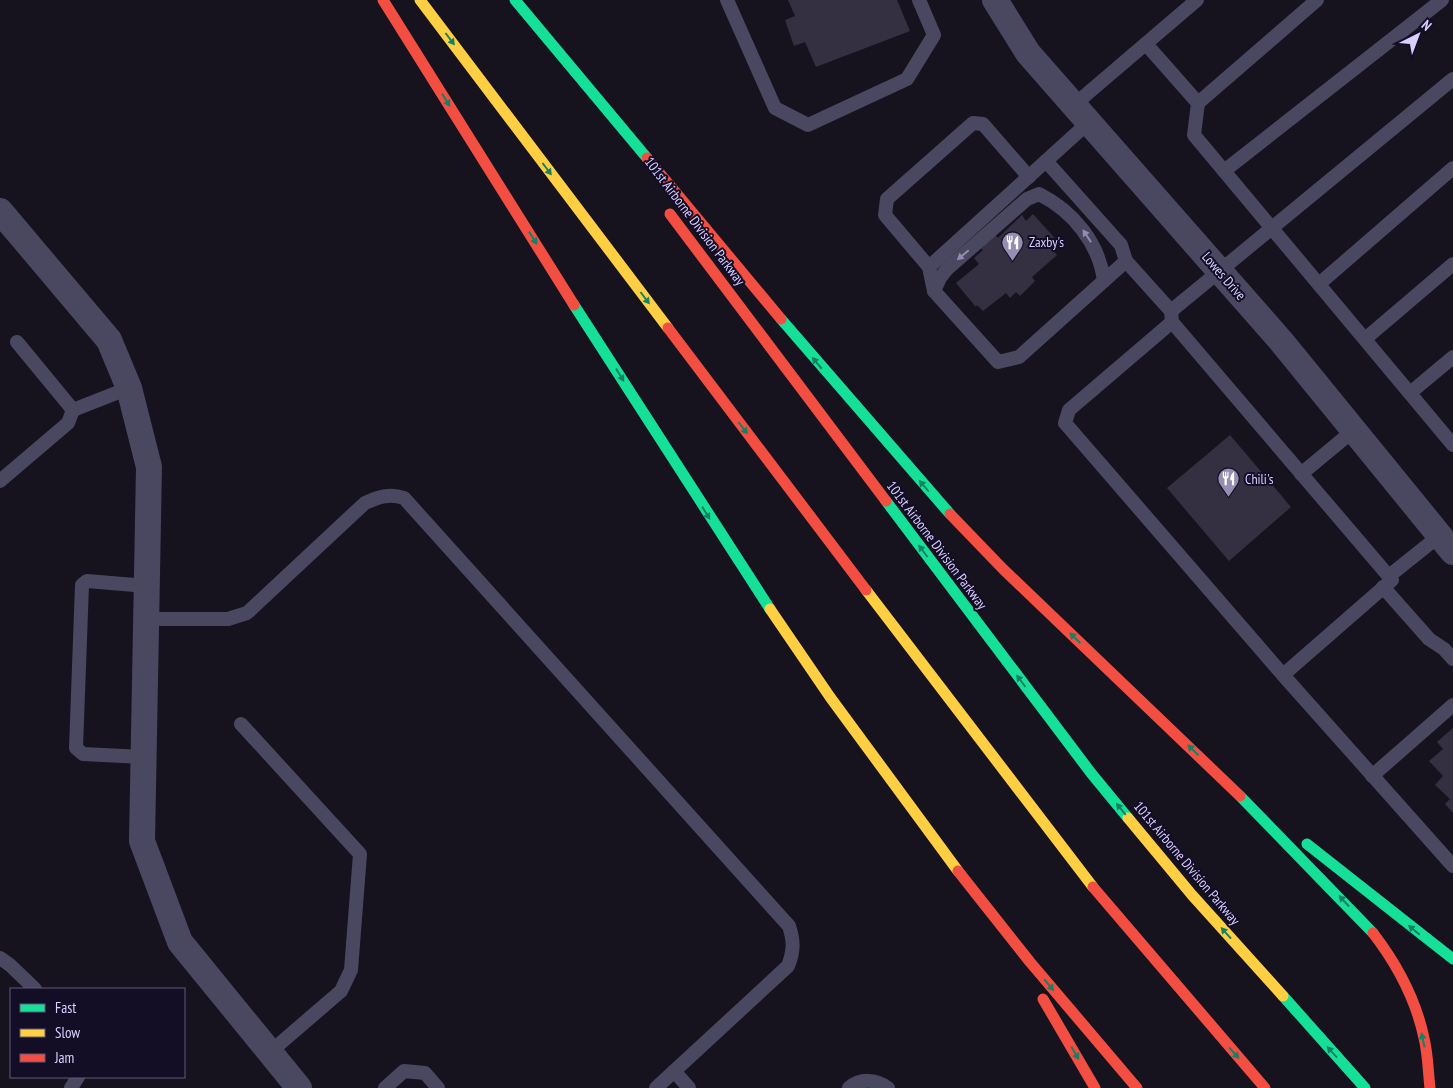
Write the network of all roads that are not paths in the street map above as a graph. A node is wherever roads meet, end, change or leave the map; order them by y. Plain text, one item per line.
1 (383, 0) edge
2 (420, 0) edge
3 (511, 0) edge
4 (515, 0) edge
5 (727, 0) edge
6 (919, 0) edge
7 (995, 0) edge
8 (1197, 0) edge
9 (1317, 0) edge
10 (1442, 0) edge
11 (1146, 44) junction
12 (1453, 79) edge
13 (1198, 103) junction
14 (1082, 114) junction
15 (612, 135) dead end
16 (1046, 162) junction
17 (1453, 168) edge
18 (1224, 171) junction
19 (1029, 177) junction
20 (665, 207) dead end
21 (0, 211) edge
22 (1273, 228) junction
23 (1126, 261) junction
24 (1453, 264) edge
25 (929, 267) junction
26 (1219, 270) junction
27 (1104, 281) junction
28 (1319, 284) junction
29 (934, 291) junction
30 (1172, 317) junction
31 (1365, 339) junction
32 (17, 342) dead end
33 (1453, 357) edge
34 (128, 388) junction
35 (1410, 393) junction
36 (73, 410) junction
37 (1354, 430) junction
38 (1453, 445) edge
39 (1301, 474) junction
40 (0, 481) edge
41 (1446, 544) edge
42 (1386, 582) junction
43 (147, 586) junction
44 (146, 619) junction
45 (1453, 659) edge
46 (1283, 675) junction
47 (1453, 705) edge
48 (241, 724) dead end
49 (143, 757) junction
50 (1372, 776) junction
51 (1228, 784) junction
52 (1453, 866) edge
53 (996, 921) junction
54 (0, 958) edge
55 (1453, 959) edge
56 (34, 988) edge
57 (269, 1052) junction
58 (674, 1071) junction
59 (299, 1088) edge
60 (385, 1088) edge
61 (438, 1088) edge
62 (656, 1088) edge
63 (690, 1088) edge
64 (849, 1088) edge
65 (888, 1088) edge
66 (1095, 1088) edge
67 (1137, 1088) edge
68 (1265, 1088) edge
69 (1365, 1088) edge
70 (1430, 1088) edge

1 -> 53 highway
2 -> 68 highway
3 - 15 highway
51 -> 4 highway
5 - 6 lane
7 - 14 street, Lowes Drive
8 - 11 lane
9 - 13 lane
10 - 18 lane
11 - 13 lane
11 - 14 lane
12 - 22 lane
13 - 18 lane
14 - 16 lane
14 - 26 street, Lowes Drive
16 - 19 lane
16 - 23 lane
17 - 28 lane
18 - 22 lane
19 - 25 lane
19 - 25 lane
69 -> 20 highway, 101st Airborne Division Parkway
21 - 34 street
22 - 26 lane
22 - 28 lane
23 - 27 lane
23 - 30 lane
24 - 31 lane
25 - 29 lane
26 - 30 lane
26 - 37 street, Lowes Drive
27 - 29 lane
27 -> 29 lane
28 - 31 lane
30 - 39 lane
30 - 46 lane
31 - 35 lane
32 - 36 lane
33 - 35 lane
34 - 36 lane
34 - 43 street
35 - 38 lane
36 - 40 lane
37 - 39 lane
37 - 41 street, Lowes Drive
39 - 42 lane
41 - 42 lane
42 - 45 lane
42 - 46 lane
43 - 44 street
43 - 49 lane
44 - 49 street
44 - 58 lane
46 - 50 lane
47 - 50 lane
48 - 57 lane
49 - 57 street
50 - 52 lane
55 -> 51 highway
70 -> 51 highway
53 -> 66 highway
53 -> 67 highway
54 - 56 lane
57 - 59 street
58 - 62 lane
58 - 63 lane
60 - 61 lane
64 - 65 lane

